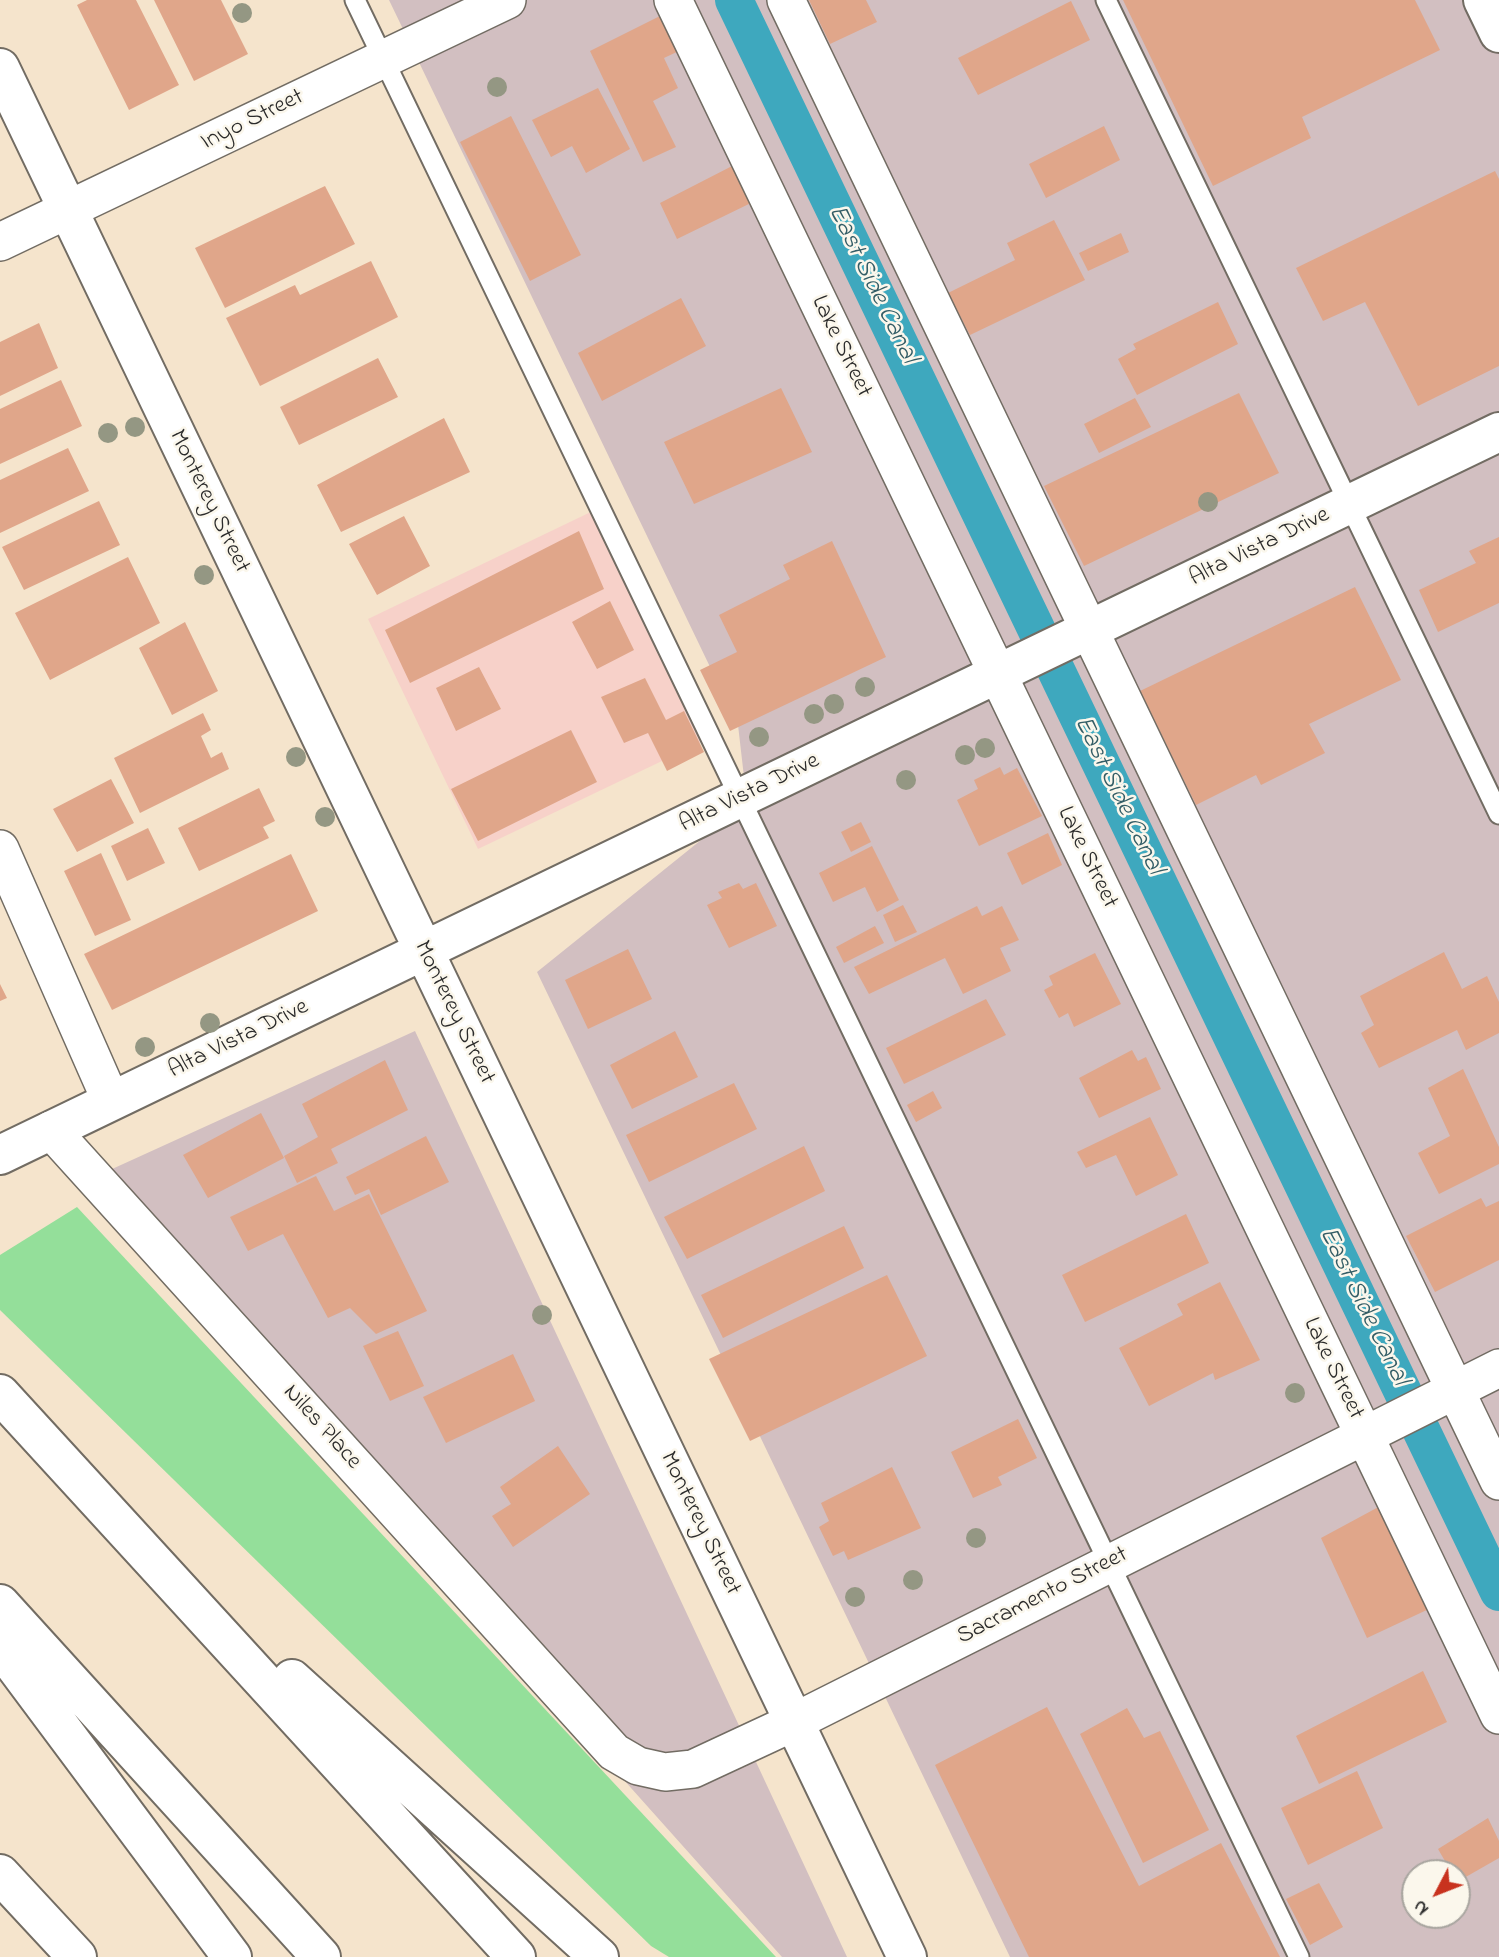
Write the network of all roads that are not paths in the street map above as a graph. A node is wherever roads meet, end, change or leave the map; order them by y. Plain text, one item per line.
1 (355, 0) edge
2 (507, 0) edge
3 (673, 0) edge
4 (786, 0) edge
5 (1106, 0) edge
6 (1483, 0) edge
7 (1499, 33) edge
8 (384, 59) junction
9 (0, 68) edge
10 (68, 210) junction
11 (0, 242) edge
12 (1499, 432) edge
13 (1349, 505) junction
14 (1090, 630) junction
15 (998, 674) junction
16 (740, 799) junction
17 (1499, 814) edge
18 (0, 849) edge
19 (424, 951) junction
20 (111, 1101) junction
21 (51, 1130) junction
22 (0, 1155) edge
23 (1499, 1368) edge
24 (1449, 1393) junction
25 (0, 1394) edge
26 (1368, 1434) junction
27 (1499, 1481) edge
28 (134, 1537) junction
29 (1109, 1564) junction
30 (0, 1604) edge
31 (0, 1647) edge
32 (1499, 1715) edge
33 (794, 1722) junction
34 (590, 1725) joint
35 (0, 1874) edge
36 (77, 1957) edge
37 (232, 1957) edge
38 (321, 1957) edge
39 (516, 1957) edge
40 (600, 1957) edge
41 (907, 1957) edge
42 (1299, 1957) edge

1 - 8 lane
2 - 8 street, Inyo Street
3 - 15 street, Lake Street
4 - 14 street
5 - 13 lane
6 - 7 main road
8 - 10 street, Inyo Street
8 - 16 lane
9 - 10 main road, Monterey Street
10 - 11 street, Inyo Street
10 - 19 main road, Monterey Street
12 - 13 main road, Alta Vista Drive
13 - 14 main road, Alta Vista Drive
13 - 17 lane
14 - 15 main road, Alta Vista Drive
14 - 24 street
15 - 16 main road, Alta Vista Drive
15 - 26 street, Lake Street
16 - 19 main road, Alta Vista Drive
16 - 29 lane
18 - 20 street
19 - 20 main road, Alta Vista Drive
19 - 33 main road, Monterey Street
20 - 21 main road, Alta Vista Drive
21 - 22 main road, Alta Vista Drive
21 - 34 street, Niles Place
23 - 24 street, Sacramento Street
24 - 26 street, Sacramento Street
24 - 27 street
25 - 28 main road
26 - 29 street, Sacramento Street
26 - 32 street, Lake Street
28 - 39 main road
28 - 40 main road
29 - 33 street, Sacramento Street
29 - 42 lane
30 - 38 main road
31 - 37 main road
33 - 34 street, Sacramento Street
33 - 41 main road, Monterey Street
35 - 36 main road

